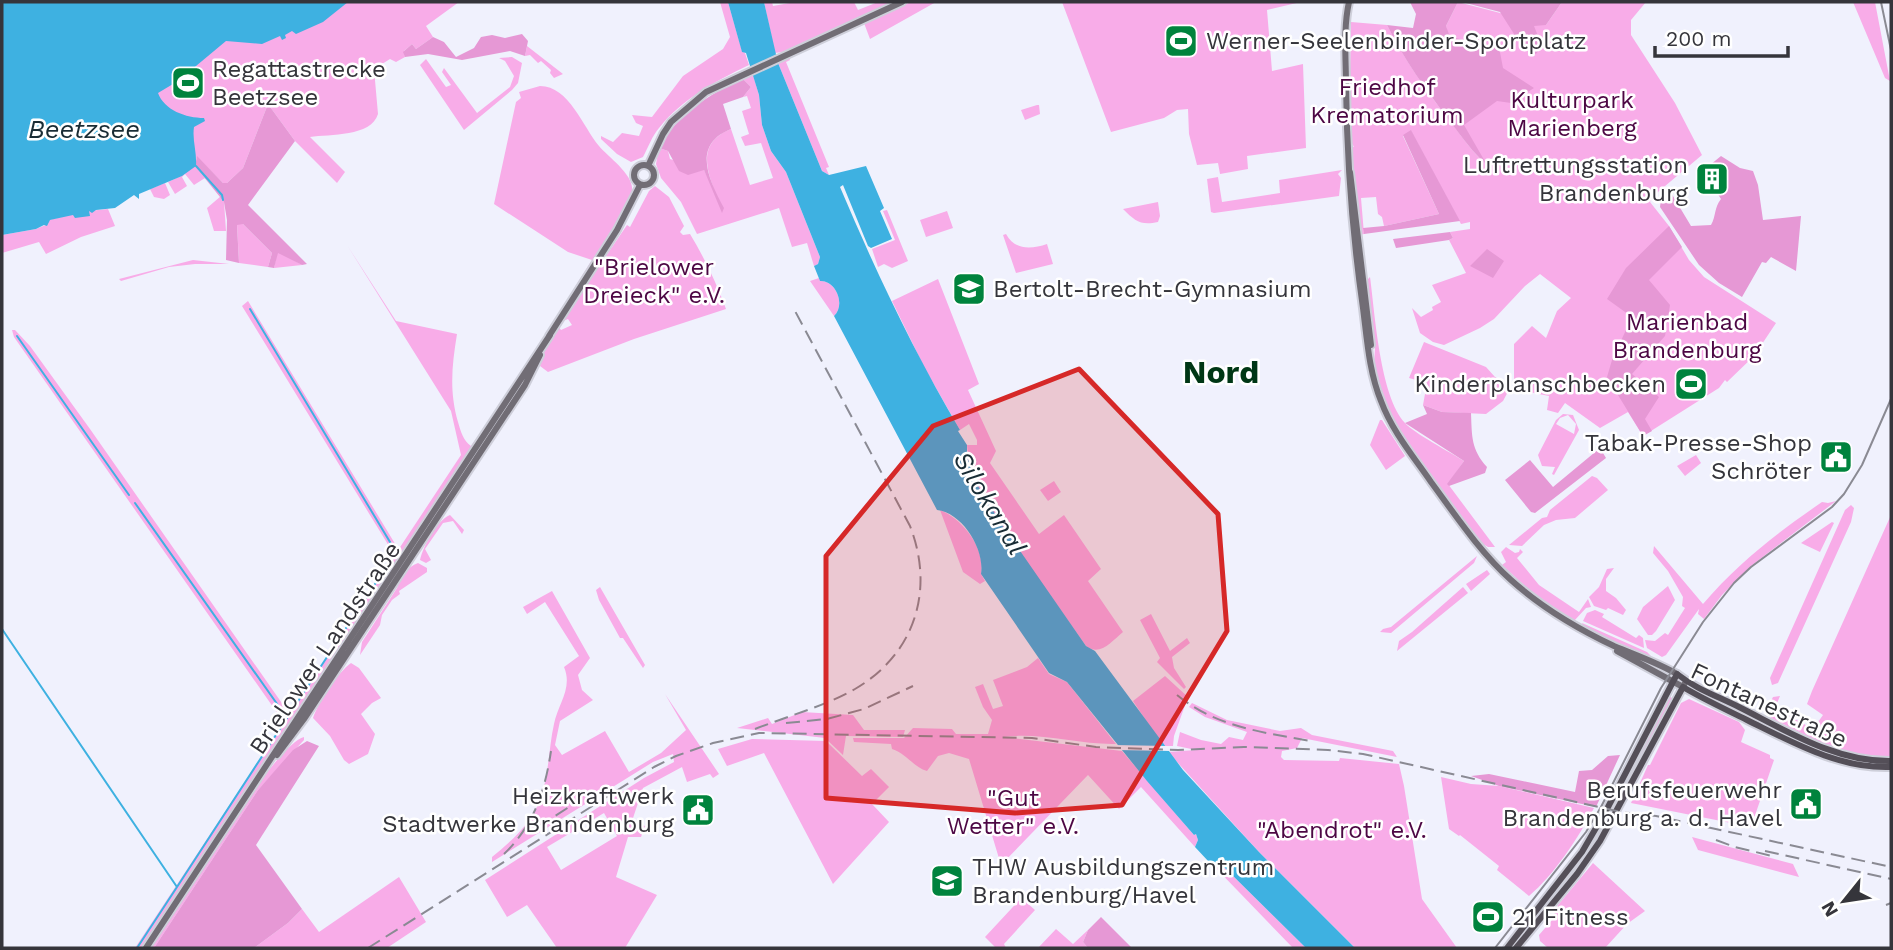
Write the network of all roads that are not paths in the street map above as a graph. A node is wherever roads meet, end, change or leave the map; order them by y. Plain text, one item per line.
1 (902, 2) edge
2 (1349, 2) edge
3 (1347, 162) junction
4 (648, 166) junction
5 (640, 185) junction
6 (1370, 358) junction
7 (1675, 677) junction
8 (1685, 684) junction
9 (1891, 761) edge
10 (1891, 767) edge
11 (146, 948) edge
12 (1507, 948) edge
13 (1516, 948) edge

1 - 4 main road, Brielower Landstraße
2 - 3 main road
3 - 6 main road
3 - 6 main road
4 - 5 main road, Brielower Landstraße
4 - 5 main road, Brielower Landstraße
5 - 11 main road, Brielower Landstraße
6 - 7 main road
7 - 8 main road
7 - 12 main road
8 - 9 main road, Fontanestraße
8 - 10 main road, Fontanestraße
8 - 13 main road

